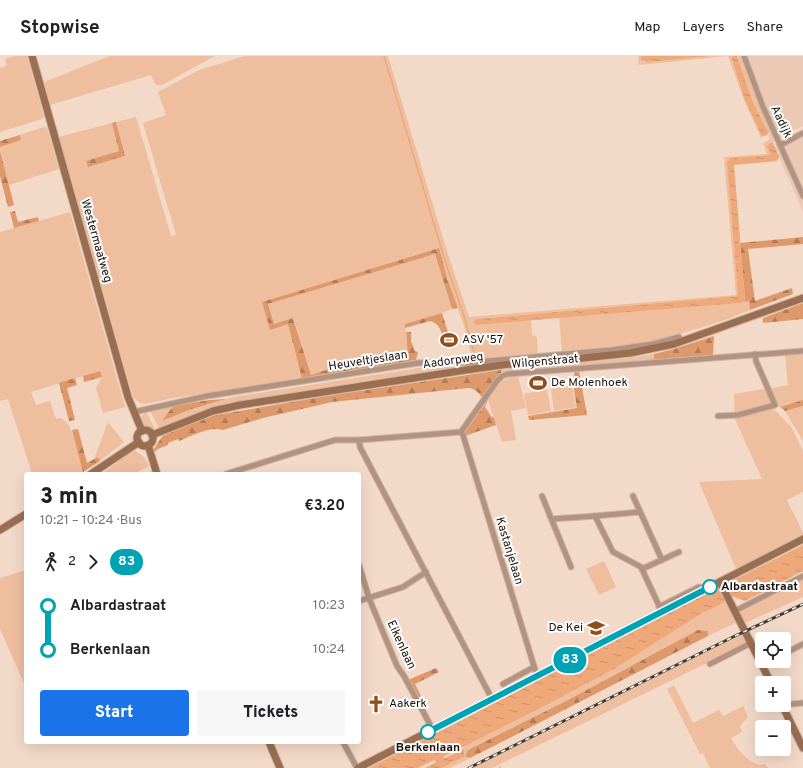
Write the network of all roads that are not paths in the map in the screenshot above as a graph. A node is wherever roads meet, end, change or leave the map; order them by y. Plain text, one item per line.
1 (32, 56) edge
2 (744, 56) edge
3 (803, 133) edge
4 (780, 145) junction
5 (803, 196) edge
6 (803, 298) edge
7 (679, 337) dead end
8 (803, 351) edge
9 (755, 354) junction
10 (134, 412) junction
11 (718, 416) dead end
12 (142, 431) junction
13 (461, 432) junction
14 (152, 435) junction
15 (359, 440) junction
16 (138, 442) junction
17 (148, 446) junction
18 (94, 472) edge
19 (156, 472) edge
20 (232, 472) edge
21 (542, 496) dead end
22 (633, 496) dead end
23 (640, 512) junction
24 (24, 515) edge
25 (595, 516) junction
26 (552, 519) junction
27 (0, 530) edge
28 (803, 539) edge
29 (679, 552) dead end
30 (662, 560) junction
31 (571, 567) dead end
32 (642, 569) junction
33 (426, 572) junction
34 (803, 576) edge
35 (361, 577) edge
36 (720, 582) junction
37 (369, 598) junction
38 (361, 600) edge
39 (660, 610) junction
40 (735, 611) junction
41 (751, 643) junction
42 (803, 644) edge
43 (791, 650) edge
44 (755, 651) edge
45 (710, 664) dead end
46 (534, 667) junction
47 (537, 676) junction
48 (503, 684) dead end
49 (492, 699) junction
50 (803, 703) edge
51 (791, 704) edge
52 (785, 712) edge
53 (433, 730) junction
54 (270, 744) edge
55 (345, 744) edge
56 (803, 748) edge
57 (280, 768) edge
58 (357, 768) edge

1 - 10 street, Westermaatweg
2 - 4 street, Aadijk
3 - 4 street
4 - 5 street, Aadijk
6 - 14 street, Aadorpweg
7 - 10 street, Heuveltjeslaan
8 - 9 street, Wilgenstraat
9 - 11 street
9 - 13 street, Wilgenstraat
10 - 12 street, Westermaatweg
12 - 14 street
12 - 16 street
13 - 15 street
13 - 46 street, Kastanjelaan
14 - 17 street
15 - 20 street
15 - 33 street
16 - 17 street
16 - 18 street
17 - 19 street
21 - 26 street
22 - 23 street
23 - 25 street
23 - 30 street
24 - 27 street
25 - 26 street
25 - 32 street
26 - 31 street
28 - 36 street
29 - 30 street
30 - 32 street
32 - 39 street
33 - 37 street
33 - 49 street
34 - 40 street
35 - 37 street, Eikenlaan
36 - 39 street
36 - 40 street
37 - 38 street
37 - 53 street, Eikenlaan
39 - 47 street
40 - 41 street
41 - 44 street
41 - 45 street
42 - 43 street
46 - 47 street, Kastanjelaan
46 - 48 street
47 - 49 street
49 - 53 street
50 - 51 street
52 - 56 street
53 - 58 street
54 - 57 street
55 - 58 street

